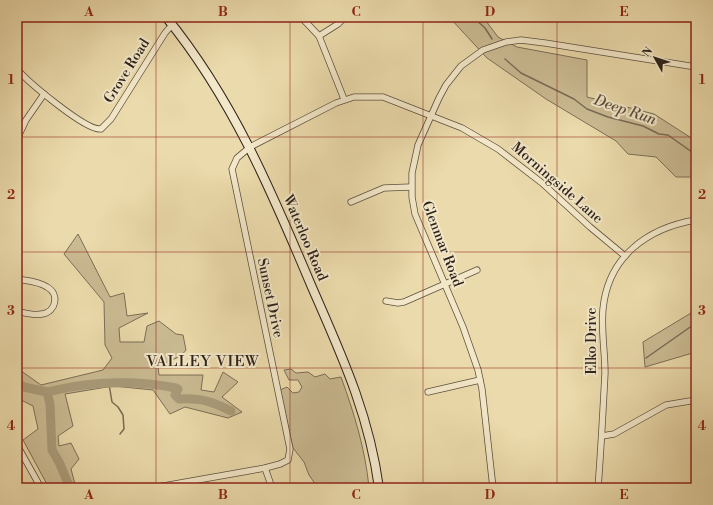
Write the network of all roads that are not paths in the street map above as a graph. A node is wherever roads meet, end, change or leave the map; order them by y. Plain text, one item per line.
1 (166, 17) edge
2 (301, 17) edge
3 (345, 17) edge
4 (172, 25) junction
5 (319, 36) junction
6 (696, 67) edge
7 (17, 70) edge
8 (44, 94) junction
9 (344, 99) junction
10 (431, 115) junction
11 (17, 139) edge
12 (250, 147) junction
13 (411, 187) junction
14 (351, 202) dead end
15 (696, 220) edge
16 (625, 256) junction
17 (477, 270) dead end
18 (17, 279) edge
19 (444, 284) junction
20 (386, 301) dead end
21 (17, 311) edge
22 (480, 380) junction
23 (428, 392) dead end
24 (696, 400) edge
25 (602, 436) junction
26 (17, 445) edge
27 (265, 468) junction
28 (41, 488) edge
29 (152, 488) edge
30 (272, 488) edge
31 (378, 488) edge
32 (493, 488) edge
33 (598, 488) edge

1 - 4 main road, Waterloo Road
2 - 5 street
3 - 5 street
4 - 8 street, Grove Road
4 - 12 main road, Waterloo Road
5 - 9 street
6 - 10 street, Glenmar Road
7 - 8 street
8 - 11 street
9 - 10 street, Morningside Lane
9 - 12 street, Morningside Lane
10 - 13 street, Glenmar Road
10 - 16 street, Morningside Lane
12 - 27 street, Sunset Drive
12 - 31 main road, Waterloo Road
13 - 14 street
13 - 19 street, Glenmar Road
15 - 16 street, Elko Drive
16 - 25 street, Elko Drive
17 - 19 street
18 - 21 street
19 - 20 street
19 - 22 street, Glenmar Road
22 - 23 street
22 - 32 street, Glenmar Road
24 - 25 street
25 - 33 street, Elko Drive
26 - 28 street
27 - 29 street
27 - 30 street

